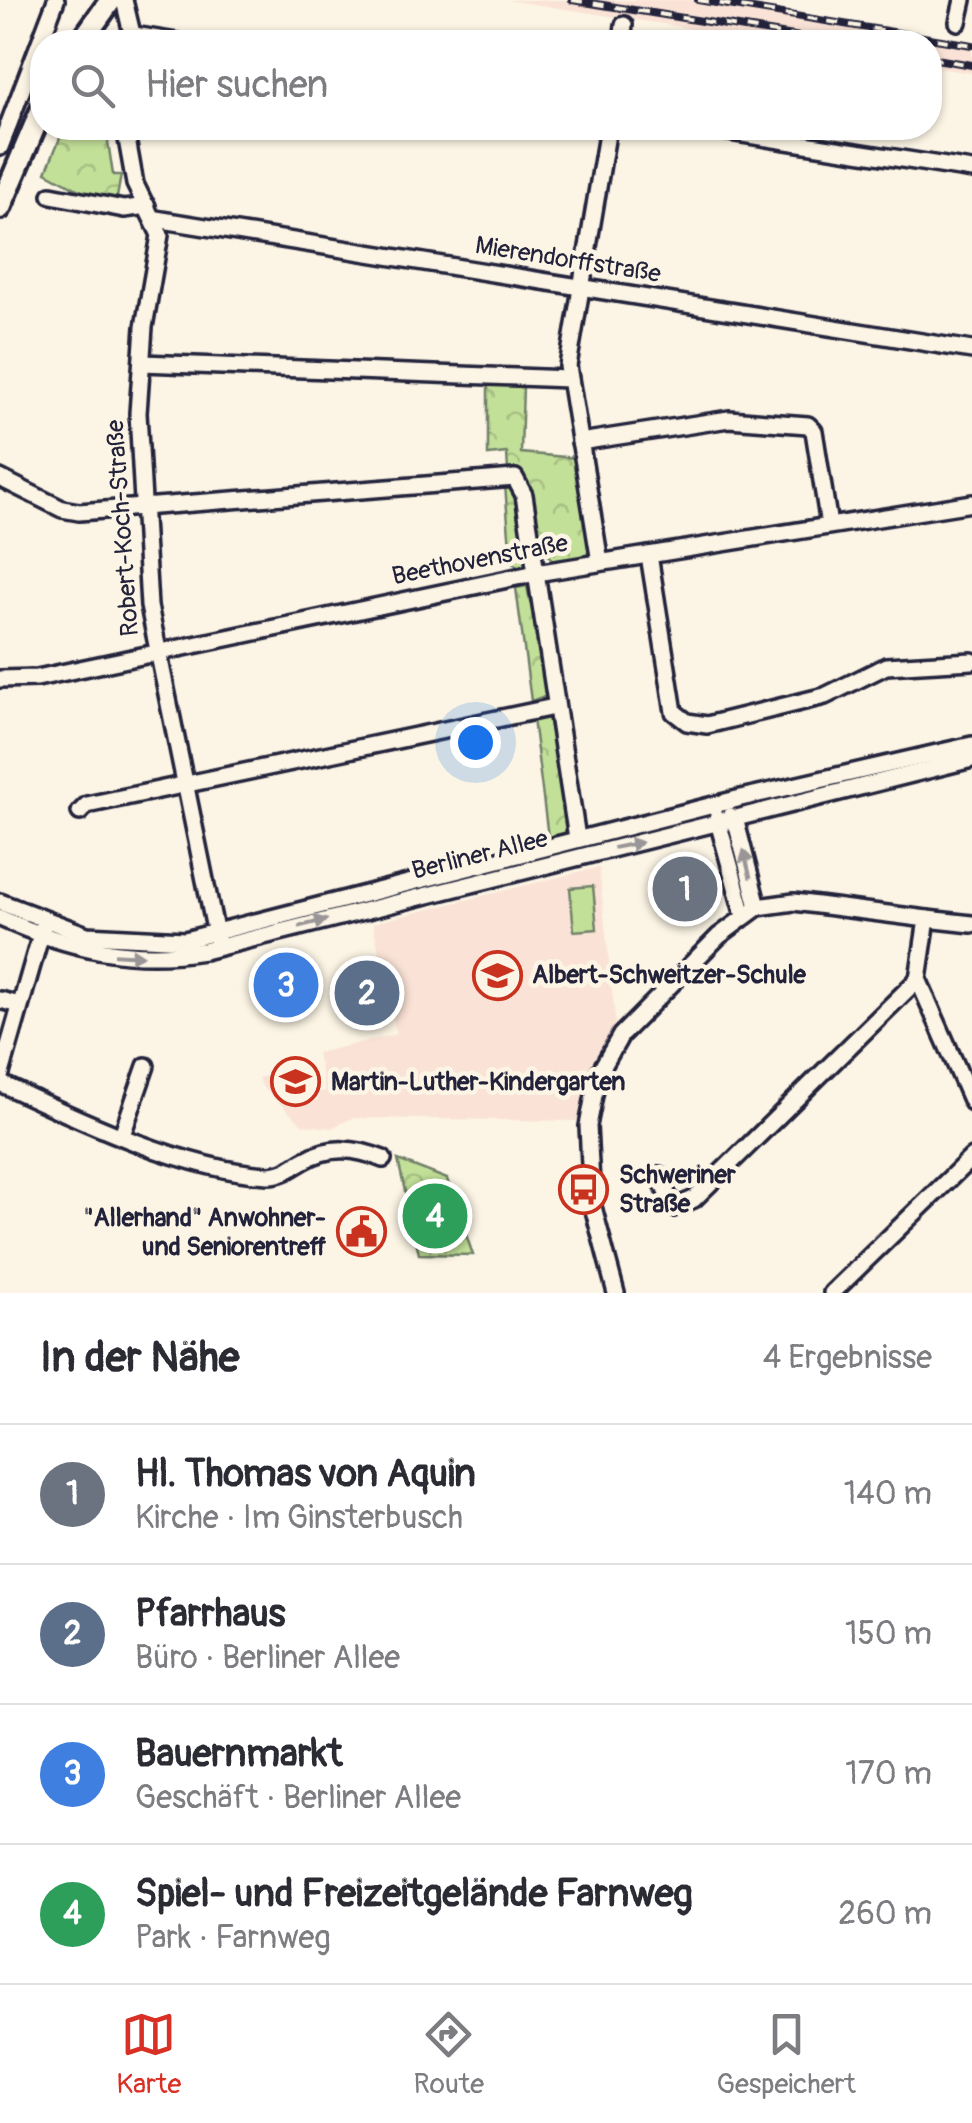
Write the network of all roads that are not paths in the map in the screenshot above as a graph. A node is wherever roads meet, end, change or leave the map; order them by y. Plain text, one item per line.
1 (56, 0) edge
2 (124, 0) edge
3 (962, 0) edge
4 (107, 5) edge
5 (958, 22) dead end
6 (624, 24) dead end
7 (45, 30) edge
8 (89, 30) edge
9 (132, 30) edge
10 (623, 30) edge
11 (30, 69) edge
12 (30, 137) edge
13 (126, 140) edge
14 (606, 140) edge
15 (780, 140) edge
16 (0, 148) edge
17 (972, 170) edge
18 (52, 195) dead end
19 (0, 208) edge
20 (152, 213) junction
21 (580, 287) junction
22 (972, 350) edge
23 (142, 363) junction
24 (569, 379) junction
25 (580, 442) junction
26 (0, 478) edge
27 (972, 503) edge
28 (142, 506) junction
29 (829, 526) junction
30 (649, 555) junction
31 (600, 562) junction
32 (536, 573) junction
33 (158, 652) junction
34 (972, 661) edge
35 (0, 679) edge
36 (554, 707) junction
37 (972, 745) edge
38 (972, 759) edge
39 (185, 784) junction
40 (717, 806) junction
41 (80, 812) dead end
42 (727, 823) junction
43 (577, 838) junction
44 (0, 902) edge
45 (751, 911) junction
46 (0, 918) edge
47 (927, 918) junction
48 (972, 924) edge
49 (43, 929) junction
50 (217, 940) junction
51 (918, 979) junction
52 (0, 1000) edge
53 (20, 1005) junction
54 (146, 1066) dead end
55 (0, 1080) edge
56 (971, 1099) edge
57 (122, 1135) junction
58 (972, 1157) edge
59 (384, 1160) dead end
60 (660, 1175) dead end
61 (616, 1293) edge
62 (832, 1293) edge

1 - 7 street
2 - 9 street
3 - 5 street
4 - 8 main road
6 - 10 street
11 - 16 street
12 - 19 main road
13 - 20 street
14 - 21 street
15 - 17 street
18 - 20 street, Mierendorffstraße
20 - 21 street, Mierendorffstraße
20 - 23 street, Robert-Koch-Straße
21 - 22 street, Mierendorffstraße
21 - 24 street
23 - 24 street
23 - 28 street, Robert-Koch-Straße
24 - 25 street
25 - 29 street
25 - 31 street
26 - 28 street
27 - 29 street, Beethovenstraße
28 - 32 street
28 - 33 street, Robert-Koch-Straße
29 - 30 street, Beethovenstraße
30 - 31 street, Beethovenstraße
30 - 34 street
31 - 32 street, Beethovenstraße
32 - 33 street, Beethovenstraße
32 - 36 street
33 - 35 street, Beethovenstraße
33 - 39 street, Robert-Koch-Straße
36 - 39 street
36 - 43 street
37 - 40 street, Berliner Allee
38 - 42 street, Berliner Allee
39 - 41 street
39 - 50 street, Robert-Koch-Straße
40 - 42 street
40 - 43 street, Berliner Allee
42 - 45 street
50 -> 42 street, Berliner Allee
43 - 50 street, Berliner Allee
44 - 49 street, Berliner Allee
45 - 47 street
45 - 61 street
46 - 49 street, Berliner Allee
47 - 48 street
47 - 51 street
49 - 50 street, Berliner Allee
49 - 53 street
51 - 56 street
51 - 60 street
52 - 53 street
53 - 55 street
54 - 57 street
55 - 57 street
57 - 59 street
58 - 62 street

